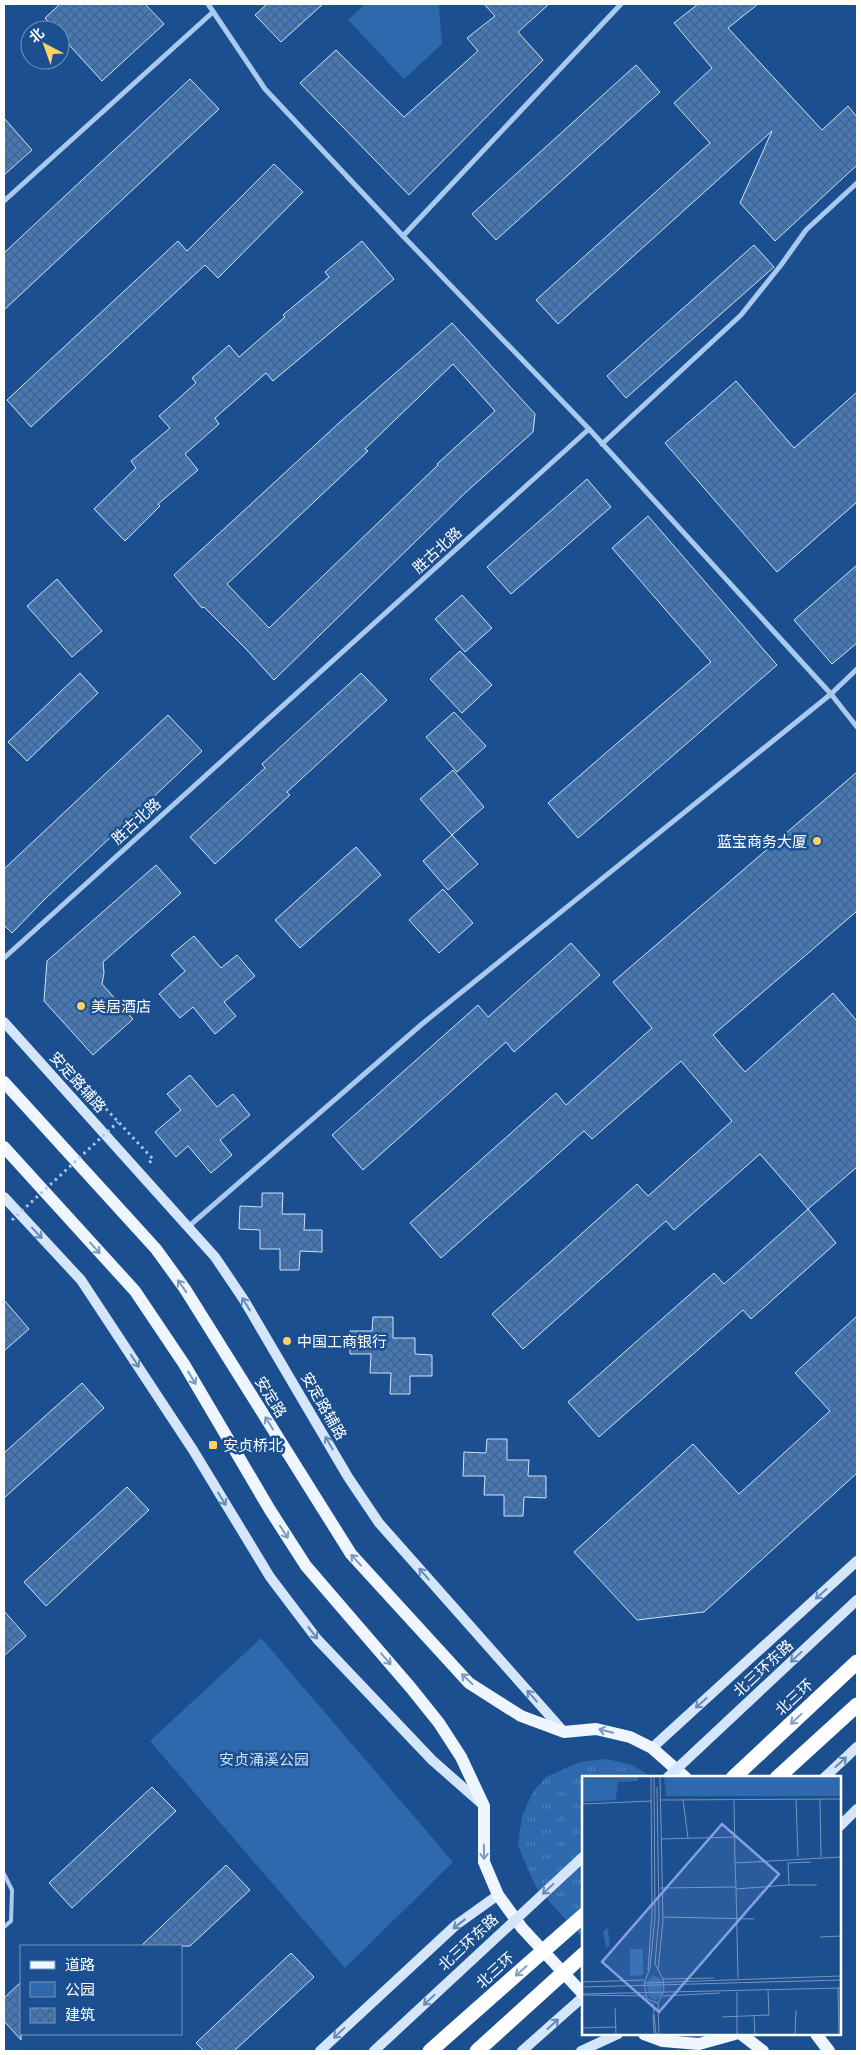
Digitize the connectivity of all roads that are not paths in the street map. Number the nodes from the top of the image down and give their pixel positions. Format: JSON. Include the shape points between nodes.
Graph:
{"nodes":[{"id":1,"x":208,"y":4,"type":"edge"},
{"id":2,"x":621,"y":4,"type":"edge"},
{"id":3,"x":213,"y":12,"type":"junction"},
{"id":4,"x":857,"y":183,"type":"edge"},
{"id":5,"x":4,"y":201,"type":"edge"},
{"id":6,"x":402,"y":236,"type":"junction"},
{"id":7,"x":589,"y":429,"type":"junction"},
{"id":8,"x":602,"y":444,"type":"junction"},
{"id":9,"x":857,"y":669,"type":"edge"},
{"id":10,"x":831,"y":694,"type":"junction"},
{"id":11,"x":857,"y":727,"type":"edge"},
{"id":12,"x":4,"y":958,"type":"edge"},
{"id":13,"x":4,"y":1022,"type":"edge"},
{"id":14,"x":4,"y":1082,"type":"edge"},
{"id":15,"x":4,"y":1147,"type":"edge"},
{"id":16,"x":4,"y":1197,"type":"edge"},
{"id":17,"x":188,"y":1227,"type":"junction"},
{"id":18,"x":857,"y":1561,"type":"edge"},
{"id":19,"x":857,"y":1600,"type":"edge"},
{"id":20,"x":857,"y":1662,"type":"edge"},
{"id":21,"x":857,"y":1705,"type":"edge"},
{"id":22,"x":564,"y":1732,"type":"junction"},
{"id":23,"x":652,"y":1748,"type":"junction"},
{"id":24,"x":857,"y":1748,"type":"edge"},
{"id":25,"x":669,"y":1776,"type":"edge"},
{"id":26,"x":684,"y":1776,"type":"edge"},
{"id":27,"x":735,"y":1776,"type":"edge"},
{"id":28,"x":779,"y":1776,"type":"edge"},
{"id":29,"x":826,"y":1776,"type":"edge"},
{"id":30,"x":484,"y":1806,"type":"junction"},
{"id":31,"x":857,"y":1809,"type":"edge"},
{"id":32,"x":841,"y":1825,"type":"edge"},
{"id":33,"x":582,"y":1858,"type":"edge"},
{"id":34,"x":4,"y":1874,"type":"edge"},
{"id":35,"x":498,"y":1895,"type":"junction"},
{"id":36,"x":582,"y":1917,"type":"edge"},
{"id":37,"x":4,"y":1927,"type":"edge"},
{"id":38,"x":582,"y":1956,"type":"edge"},
{"id":39,"x":582,"y":1993,"type":"edge"},
{"id":40,"x":582,"y":1997,"type":"edge"},
{"id":41,"x":616,"y":2035,"type":"edge"},
{"id":42,"x":647,"y":2035,"type":"edge"},
{"id":43,"x":731,"y":2035,"type":"edge"},
{"id":44,"x":742,"y":2035,"type":"edge"},
{"id":45,"x":817,"y":2035,"type":"edge"},
{"id":46,"x":320,"y":2051,"type":"edge"},
{"id":47,"x":374,"y":2051,"type":"edge"},
{"id":48,"x":430,"y":2051,"type":"edge"},
{"id":49,"x":477,"y":2051,"type":"edge"},
{"id":50,"x":522,"y":2051,"type":"edge"},
{"id":51,"x":581,"y":2051,"type":"edge"},
{"id":52,"x":763,"y":2051,"type":"edge"},
{"id":53,"x":829,"y":2051,"type":"edge"}],
"edges":[{"from":1,"to":3,"type":"street"},
{"from":2,"to":6,"type":"street"},
{"from":3,"to":5,"type":"street"},
{"from":3,"to":6,"type":"street","via":[[265,89]]},
{"from":4,"to":8,"type":"street","via":[[806,230],[741,314]]},
{"from":6,"to":7,"type":"street"},
{"from":7,"to":8,"type":"street"},
{"from":7,"to":12,"type":"street","name":"胜古北路"},
{"from":8,"to":10,"type":"street"},
{"from":9,"to":10,"type":"street"},
{"from":10,"to":11,"type":"street"},
{"from":10,"to":17,"type":"street","via":[[422,1024]]},
{"from":13,"to":17,"type":"street","name":"安定路辅路"},
{"from":22,"to":14,"type":"main road","name":"安定路","one_way":true,"via":[[521,1716],[469,1683],[351,1554],[185,1289],[156,1249]]},
{"from":15,"to":30,"type":"main road","one_way":true,"via":[[135,1291],[184,1364],[306,1566],[439,1723],[466,1767]]},
{"from":16,"to":30,"type":"street","one_way":true,"via":[[81,1280],[193,1450],[270,1577],[317,1639],[432,1760]]},
{"from":22,"to":17,"type":"street","name":"安定路辅路","one_way":true,"via":[[379,1523],[348,1477],[244,1300],[215,1257]]},
{"from":18,"to":23,"type":"street","one_way":true},
{"from":19,"to":25,"type":"street","name":"北三环东路","one_way":true,"bridge":true},
{"from":20,"to":27,"type":"highway","name":"北三环","one_way":true},
{"from":21,"to":28,"type":"highway"},
{"from":23,"to":22,"type":"main road","one_way":true,"via":[[630,1737],[596,1729]]},
{"from":23,"to":26,"type":"main road"},
{"from":29,"to":24,"type":"street","one_way":true},
{"from":30,"to":35,"type":"main road","one_way":true,"via":[[484,1862]]},
{"from":31,"to":32,"type":"street"},
{"from":33,"to":47,"type":"street","name":"北三环东路","one_way":true,"bridge":true},
{"from":34,"to":37,"type":"lane","via":[[12,1890],[11,1921]]},
{"from":35,"to":39,"type":"main road","via":[[522,1928]]},
{"from":35,"to":46,"type":"street","one_way":true,"via":[[456,1925]]},
{"from":36,"to":48,"type":"highway","name":"北三环","one_way":true,"bridge":true},
{"from":38,"to":49,"type":"highway","bridge":true},
{"from":50,"to":40,"type":"street","one_way":true},
{"from":41,"to":51,"type":"street"},
{"from":42,"to":43,"type":"main road","via":[[699,2044]]},
{"from":44,"to":52,"type":"main road"},
{"from":45,"to":53,"type":"main road"}]}
